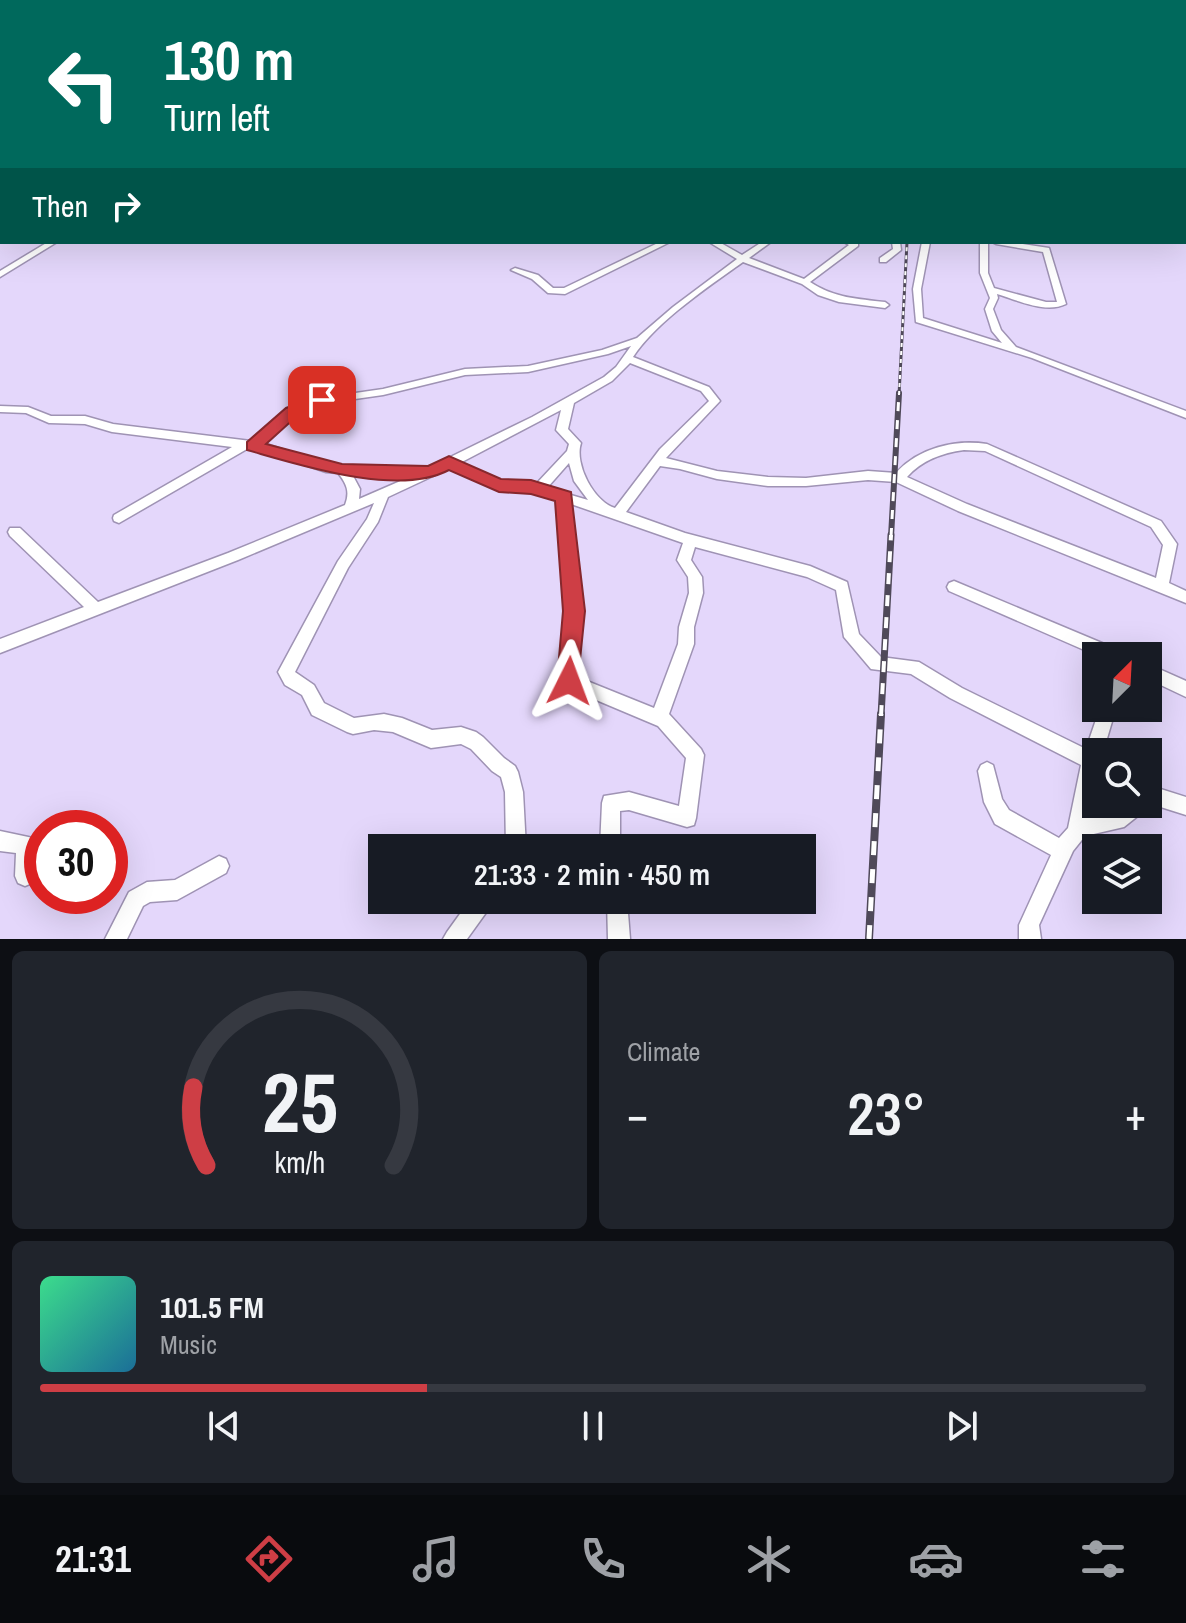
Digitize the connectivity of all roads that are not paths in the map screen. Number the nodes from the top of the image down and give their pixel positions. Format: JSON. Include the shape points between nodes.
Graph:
{"nodes":[{"id":1,"x":50,"y":244,"type":"edge"},
{"id":2,"x":662,"y":244,"type":"edge"},
{"id":3,"x":717,"y":244,"type":"edge"},
{"id":4,"x":764,"y":244,"type":"edge"},
{"id":5,"x":855,"y":244,"type":"edge"},
{"id":6,"x":896,"y":244,"type":"edge"},
{"id":7,"x":926,"y":244,"type":"edge"},
{"id":8,"x":984,"y":244,"type":"edge"},
{"id":9,"x":1008,"y":244,"type":"edge"},
{"id":10,"x":743,"y":259,"type":"junction"},
{"id":11,"x":883,"y":260,"type":"dead end"},
{"id":12,"x":515,"y":270,"type":"dead end"},
{"id":13,"x":0,"y":275,"type":"edge"},
{"id":14,"x":805,"y":282,"type":"junction"},
{"id":15,"x":992,"y":290,"type":"junction"},
{"id":16,"x":885,"y":305,"type":"dead end"},
{"id":17,"x":641,"y":339,"type":"junction"},
{"id":18,"x":1013,"y":349,"type":"junction"},
{"id":19,"x":627,"y":358,"type":"junction"},
{"id":20,"x":569,"y":400,"type":"junction"},
{"id":21,"x":0,"y":409,"type":"edge"},
{"id":22,"x":1186,"y":415,"type":"edge"},
{"id":23,"x":248,"y":445,"type":"junction"},
{"id":24,"x":572,"y":452,"type":"junction"},
{"id":25,"x":656,"y":462,"type":"junction"},
{"id":26,"x":449,"y":463,"type":"junction"},
{"id":27,"x":342,"y":470,"type":"junction"},
{"id":28,"x":431,"y":472,"type":"junction"},
{"id":29,"x":899,"y":478,"type":"junction"},
{"id":30,"x":539,"y":489,"type":"junction"},
{"id":31,"x":382,"y":494,"type":"junction"},
{"id":32,"x":564,"y":497,"type":"junction"},
{"id":33,"x":349,"y":509,"type":"junction"},
{"id":34,"x":602,"y":509,"type":"junction"},
{"id":35,"x":618,"y":514,"type":"junction"},
{"id":36,"x":119,"y":518,"type":"dead end"},
{"id":37,"x":15,"y":532,"type":"dead end"},
{"id":38,"x":691,"y":540,"type":"junction"},
{"id":39,"x":1161,"y":586,"type":"junction"},
{"id":40,"x":954,"y":587,"type":"dead end"},
{"id":41,"x":1186,"y":597,"type":"edge"},
{"id":42,"x":96,"y":609,"type":"junction"},
{"id":43,"x":1082,"y":642,"type":"edge"},
{"id":44,"x":0,"y":646,"type":"edge"},
{"id":45,"x":1162,"y":678,"type":"edge"},
{"id":46,"x":1186,"y":689,"type":"edge"},
{"id":47,"x":659,"y":718,"type":"junction"},
{"id":48,"x":1082,"y":762,"type":"edge"},
{"id":49,"x":987,"y":771,"type":"dead end"},
{"id":50,"x":1162,"y":798,"type":"edge"},
{"id":51,"x":1186,"y":806,"type":"edge"},
{"id":52,"x":1082,"y":811,"type":"edge"},
{"id":53,"x":1120,"y":818,"type":"edge"},
{"id":54,"x":1078,"y":828,"type":"junction"},
{"id":55,"x":516,"y":834,"type":"edge"},
{"id":56,"x":610,"y":834,"type":"edge"},
{"id":57,"x":0,"y":841,"type":"edge"},
{"id":58,"x":24,"y":845,"type":"edge"},
{"id":59,"x":1062,"y":851,"type":"junction"},
{"id":60,"x":219,"y":866,"type":"dead end"},
{"id":61,"x":473,"y":914,"type":"edge"},
{"id":62,"x":618,"y":914,"type":"edge"},
{"id":63,"x":116,"y":939,"type":"edge"},
{"id":64,"x":454,"y":939,"type":"edge"},
{"id":65,"x":619,"y":939,"type":"edge"},
{"id":66,"x":1030,"y":939,"type":"edge"}],
"edges":[{"from":1,"to":13,"type":"street"},
{"from":2,"to":12,"type":"street","via":[[565,291],[551,291]]},
{"from":3,"to":10,"type":"street"},
{"from":4,"to":10,"type":"street"},
{"from":5,"to":14,"type":"street"},
{"from":6,"to":11,"type":"street","via":[[897,250]]},
{"from":7,"to":18,"type":"street","via":[[917,289],[919,320]]},
{"from":8,"to":15,"type":"street","via":[[984,273]]},
{"from":9,"to":15,"type":"street","via":[[1046,250],[1062,304],[1046,305]]},
{"from":10,"to":14,"type":"street"},
{"from":10,"to":17,"type":"street","via":[[701,286]]},
{"from":14,"to":16,"type":"street","via":[[832,297]]},
{"from":15,"to":18,"type":"street","via":[[989,309],[997,331]]},
{"from":17,"to":19,"type":"street"},
{"from":17,"to":23,"type":"street","via":[[528,369],[465,372],[311,402]]},
{"from":18,"to":22,"type":"street"},
{"from":19,"to":20,"type":"street","via":[[611,377]]},
{"from":19,"to":25,"type":"street","via":[[705,389],[715,401]]},
{"from":20,"to":24,"type":"street","via":[[562,430],[575,443]]},
{"from":20,"to":26,"type":"street"},
{"from":21,"to":23,"type":"street"},
{"from":23,"to":27,"type":"street"},
{"from":23,"to":36,"type":"street"},
{"from":24,"to":30,"type":"street"},
{"from":24,"to":34,"type":"street","via":[[580,481]]},
{"from":25,"to":29,"type":"street","via":[[721,476],[785,481]]},
{"from":25,"to":35,"type":"street"},
{"from":26,"to":28,"type":"street"},
{"from":26,"to":30,"type":"street","via":[[499,486]]},
{"from":27,"to":28,"type":"street"},
{"from":27,"to":33,"type":"street","via":[[355,491]]},
{"from":28,"to":31,"type":"street"},
{"from":29,"to":39,"type":"street","via":[[953,505]]},
{"from":29,"to":39,"type":"street","via":[[938,449],[972,444],[987,448],[1156,524],[1170,544]]},
{"from":30,"to":32,"type":"street"},
{"from":31,"to":33,"type":"street"},
{"from":31,"to":55,"type":"street","via":[[381,507],[344,563],[286,672],[308,690],[318,709],[353,726],[374,719],[398,723],[431,739],[453,733],[472,737],[509,772]]},
{"from":32,"to":34,"type":"street"},
{"from":32,"to":47,"type":"street","via":[[574,611],[569,681]]},
{"from":33,"to":42,"type":"street"},
{"from":34,"to":35,"type":"street"},
{"from":35,"to":38,"type":"street"},
{"from":37,"to":42,"type":"street"},
{"from":38,"to":47,"type":"street","via":[[684,560],[695,576],[695,588],[684,631],[686,644]]},
{"from":38,"to":48,"type":"street","via":[[842,586],[852,637],[877,664],[913,667]]},
{"from":39,"to":41,"type":"street"},
{"from":40,"to":43,"type":"street"},
{"from":42,"to":44,"type":"street"},
{"from":45,"to":46,"type":"street"},
{"from":47,"to":56,"type":"street","via":[[695,755],[687,818],[629,801],[611,803]]},
{"from":49,"to":59,"type":"street","via":[[1002,817]]},
{"from":50,"to":51,"type":"street"},
{"from":52,"to":54,"type":"street"},
{"from":53,"to":54,"type":"street"},
{"from":54,"to":59,"type":"street"},
{"from":57,"to":58,"type":"street"},
{"from":59,"to":66,"type":"street","via":[[1029,925]]},
{"from":60,"to":63,"type":"street","via":[[177,890],[147,892],[136,899]]},
{"from":61,"to":64,"type":"street"},
{"from":62,"to":65,"type":"street"}]}
